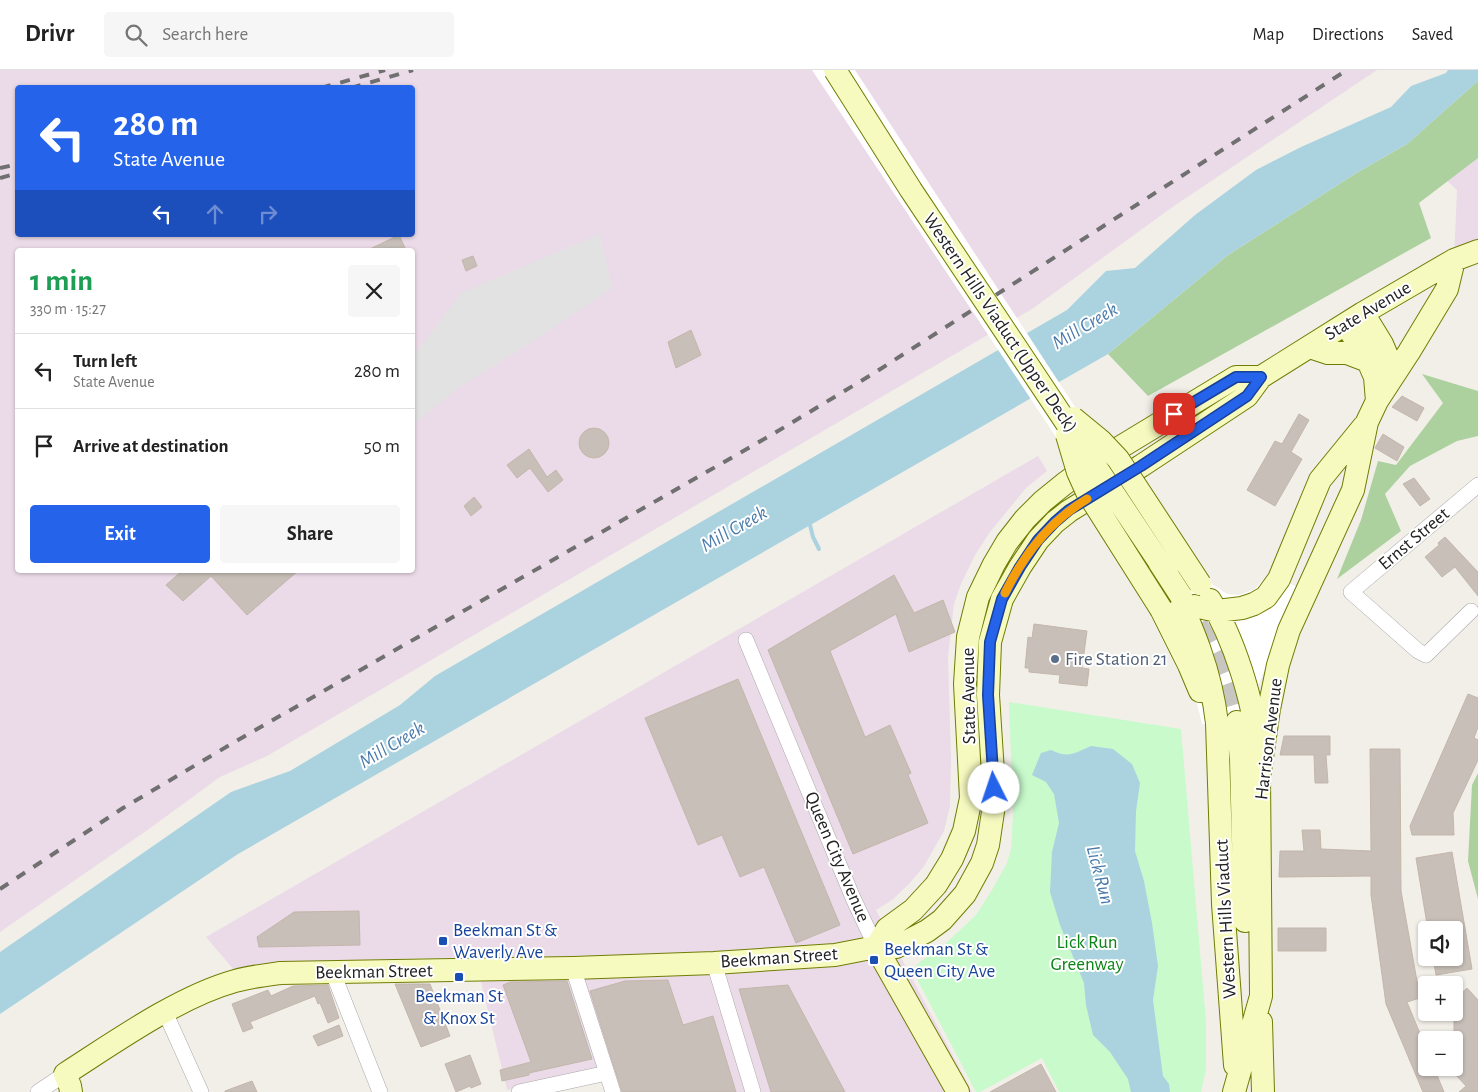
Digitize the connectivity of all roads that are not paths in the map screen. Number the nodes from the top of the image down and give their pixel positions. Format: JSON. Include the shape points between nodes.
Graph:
{"nodes":[{"id":1,"x":836,"y":70,"type":"edge"},
{"id":2,"x":1478,"y":251,"type":"edge"},
{"id":3,"x":1454,"y":260,"type":"junction"},
{"id":4,"x":1355,"y":318,"type":"junction"},
{"id":5,"x":1310,"y":346,"type":"junction"},
{"id":6,"x":1368,"y":361,"type":"junction"},
{"id":7,"x":1389,"y":380,"type":"junction"},
{"id":8,"x":1055,"y":399,"type":"junction"},
{"id":9,"x":1376,"y":401,"type":"junction"},
{"id":10,"x":1367,"y":422,"type":"junction"},
{"id":11,"x":1478,"y":485,"type":"edge"},
{"id":12,"x":1168,"y":575,"type":"junction"},
{"id":13,"x":1187,"y":601,"type":"junction"},
{"id":14,"x":1217,"y":611,"type":"junction"},
{"id":15,"x":1471,"y":612,"type":"dead end"},
{"id":16,"x":746,"y":640,"type":"dead end"},
{"id":17,"x":1247,"y":694,"type":"junction"},
{"id":18,"x":1222,"y":723,"type":"junction"},
{"id":19,"x":1218,"y":757,"type":"joint"},
{"id":20,"x":1259,"y":778,"type":"junction"},
{"id":21,"x":876,"y":947,"type":"junction"},
{"id":22,"x":714,"y":964,"type":"junction"},
{"id":23,"x":573,"y":968,"type":"junction"},
{"id":24,"x":333,"y":973,"type":"junction"},
{"id":25,"x":1261,"y":996,"type":"junction"},
{"id":26,"x":165,"y":1012,"type":"junction"},
{"id":27,"x":1248,"y":1039,"type":"junction"},
{"id":28,"x":607,"y":1074,"type":"junction"},
{"id":29,"x":68,"y":1083,"type":"edge"},
{"id":30,"x":1235,"y":1087,"type":"edge"},
{"id":31,"x":38,"y":1092,"type":"edge"},
{"id":32,"x":201,"y":1092,"type":"edge"},
{"id":33,"x":380,"y":1092,"type":"edge"},
{"id":34,"x":519,"y":1092,"type":"edge"},
{"id":35,"x":613,"y":1092,"type":"edge"},
{"id":36,"x":753,"y":1092,"type":"edge"},
{"id":37,"x":958,"y":1092,"type":"edge"},
{"id":38,"x":1263,"y":1092,"type":"edge"}],
"edges":[{"from":1,"to":8,"type":"main road","bridge":true,"via":[[910,186]]},
{"from":1,"to":12,"type":"main road","name":"Western Hills Viaduct (Upper Deck)","bridge":true,"via":[[910,190]]},
{"from":2,"to":3,"type":"main road","name":"State Avenue"},
{"from":3,"to":4,"type":"main road","name":"State Avenue"},
{"from":3,"to":7,"type":"main road","name":"Harrison Avenue","via":[[1446,289]]},
{"from":4,"to":5,"type":"main road","name":"State Avenue"},
{"from":4,"to":6,"type":"main road","name":"Harrison Avenue"},
{"from":4,"to":7,"type":"main road","via":[[1382,344],[1391,365]]},
{"from":5,"to":6,"type":"main road"},
{"from":5,"to":21,"type":"main road","name":"State Avenue","via":[[1261,377],[1236,377],[1086,468],[1043,500],[1007,542],[978,596],[968,637],[965,684],[971,798],[964,831],[952,860],[936,885],[913,910],[887,929]]},
{"from":6,"to":9,"type":"main road","name":"Harrison Avenue","via":[[1375,377]]},
{"from":7,"to":9,"type":"main road","name":"Harrison Avenue"},
{"from":8,"to":13,"type":"main road","bridge":true},
{"from":8,"to":14,"type":"main road","bridge":true,"via":[[1118,459]]},
{"from":8,"to":18,"type":"main road","bridge":true,"via":[[1087,492],[1161,609]]},
{"from":9,"to":10,"type":"main road","name":"Harrison Avenue"},
{"from":10,"to":14,"type":"main road","via":[[1320,480],[1279,579],[1266,597],[1242,608]]},
{"from":10,"to":20,"type":"main road","name":"Harrison Avenue","via":[[1353,490],[1289,630],[1278,666]]},
{"from":11,"to":15,"type":"street","name":"Ernst Street","via":[[1351,592],[1426,655]]},
{"from":12,"to":13,"type":"main road","name":"Western Hills Viaduct (Upper Deck)","bridge":true},
{"from":12,"to":18,"type":"main road","name":"Western Hills Viaduct (Upper Deck)","bridge":true,"via":[[1192,626]]},
{"from":13,"to":14,"type":"main road"},
{"from":13,"to":17,"type":"main road","name":"Western Hills Viaduct (Upper Deck)","via":[[1211,629]]},
{"from":14,"to":17,"type":"main road"},
{"from":16,"to":21,"type":"street","name":"Queen City Avenue"},
{"from":17,"to":20,"type":"main road","via":[[1256,738]]},
{"from":18,"to":19,"type":"main road","name":"Western Hills Viaduct (Upper Deck)"},
{"from":18,"to":27,"type":"main road","via":[[1241,759]]},
{"from":19,"to":30,"type":"main road","name":"Western Hills Viaduct","via":[[1223,904]]},
{"from":20,"to":25,"type":"main road","name":"Harrison Avenue"},
{"from":21,"to":22,"type":"main road","name":"Beekman Street","via":[[835,955]]},
{"from":21,"to":37,"type":"main road","name":"Queen City Avenue"},
{"from":22,"to":23,"type":"main road","name":"Beekman Street"},
{"from":22,"to":36,"type":"street"},
{"from":23,"to":24,"type":"main road","name":"Beekman Street"},
{"from":23,"to":28,"type":"street"},
{"from":24,"to":26,"type":"main road","name":"Beekman Street","via":[[280,973],[235,981]]},
{"from":24,"to":33,"type":"street"},
{"from":25,"to":27,"type":"main road","name":"Harrison Avenue"},
{"from":25,"to":38,"type":"main road"},
{"from":26,"to":29,"type":"main road","name":"Beekman Street"},
{"from":26,"to":32,"type":"street"},
{"from":27,"to":30,"type":"main road","name":"Harrison Avenue"},
{"from":28,"to":34,"type":"street"},
{"from":28,"to":35,"type":"street"},
{"from":29,"to":31,"type":"street"}]}
